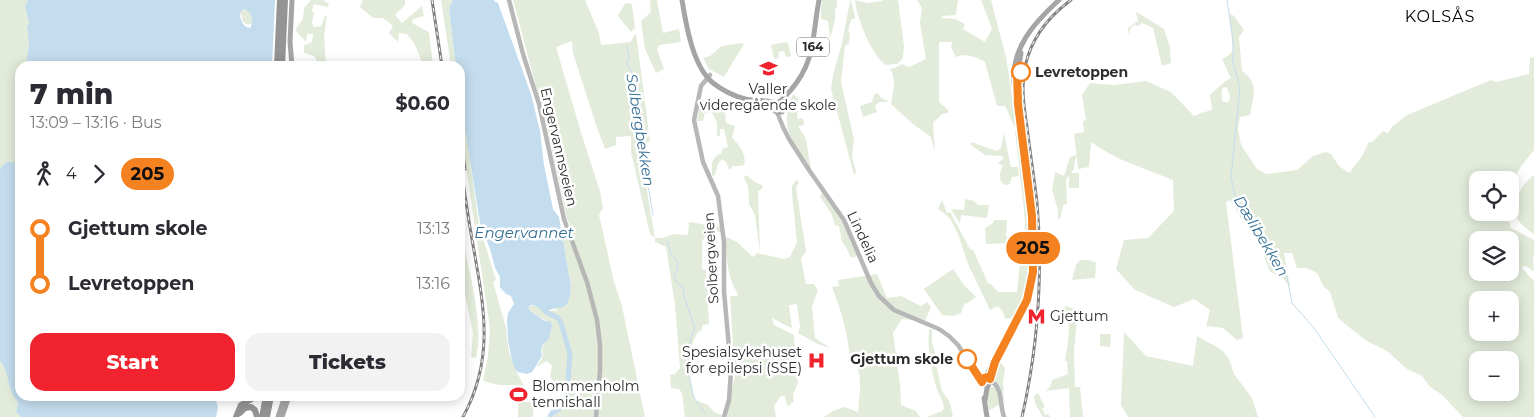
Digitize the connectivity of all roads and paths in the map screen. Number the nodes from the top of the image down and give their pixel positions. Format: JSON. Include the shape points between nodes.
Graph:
{"nodes":[{"id":1,"x":280,"y":0,"type":"edge"},
{"id":2,"x":285,"y":0,"type":"edge"},
{"id":3,"x":292,"y":0,"type":"edge"},
{"id":4,"x":509,"y":0,"type":"edge"},
{"id":5,"x":682,"y":0,"type":"edge"},
{"id":6,"x":819,"y":0,"type":"edge"},
{"id":7,"x":1059,"y":0,"type":"edge"},
{"id":8,"x":277,"y":61,"type":"edge"},
{"id":9,"x":282,"y":61,"type":"edge"},
{"id":10,"x":292,"y":61,"type":"edge"},
{"id":11,"x":709,"y":76,"type":"junction"},
{"id":12,"x":779,"y":107,"type":"junction"},
{"id":13,"x":987,"y":381,"type":"junction"},
{"id":14,"x":248,"y":401,"type":"edge"},
{"id":15,"x":265,"y":401,"type":"edge"},
{"id":16,"x":270,"y":401,"type":"edge"},
{"id":17,"x":274,"y":401,"type":"edge"},
{"id":18,"x":285,"y":401,"type":"edge"},
{"id":19,"x":286,"y":401,"type":"edge"},
{"id":20,"x":268,"y":414,"type":"edge"},
{"id":21,"x":237,"y":417,"type":"edge"},
{"id":22,"x":257,"y":417,"type":"edge"},
{"id":23,"x":262,"y":417,"type":"edge"},
{"id":24,"x":278,"y":417,"type":"edge"},
{"id":25,"x":282,"y":417,"type":"edge"},
{"id":26,"x":596,"y":417,"type":"edge"},
{"id":27,"x":724,"y":417,"type":"edge"},
{"id":28,"x":987,"y":417,"type":"edge"},
{"id":29,"x":1004,"y":417,"type":"edge"}],
"edges":[{"from":1,"to":8,"type":"highway"},
{"from":2,"to":9,"type":"highway"},
{"from":3,"to":10,"type":"main road"},
{"from":4,"to":26,"type":"main road","name":"Engervannsveien","via":[[539,104],[564,219],[597,320],[600,371]]},
{"from":5,"to":11,"type":"main road","via":[[691,40]]},
{"from":6,"to":12,"type":"main road","number":"164","via":[[811,57]]},
{"from":7,"to":13,"type":"main road","via":[[1033,28],[1019,63],[1018,104],[1031,207],[1033,272],[1027,300]]},
{"from":11,"to":12,"type":"main road","via":[[731,93]]},
{"from":11,"to":27,"type":"main road","name":"Solbergveien","via":[[701,86],[694,120],[703,162],[718,196],[724,242],[724,291],[731,371]]},
{"from":12,"to":13,"type":"main road","name":"Lindelia","via":[[785,131],[844,220],[878,296],[900,313],[939,329],[956,342],[975,372]]},
{"from":13,"to":28,"type":"main road"},
{"from":13,"to":29,"type":"main road","via":[[999,389]]},
{"from":14,"to":21,"type":"highway","via":[[241,405]]},
{"from":15,"to":23,"type":"highway"},
{"from":16,"to":20,"type":"highway"},
{"from":17,"to":20,"type":"highway"},
{"from":18,"to":24,"type":"main road"},
{"from":19,"to":25,"type":"main road"},
{"from":21,"to":22,"type":"highway","via":[[248,407],[254,409]]}]}
